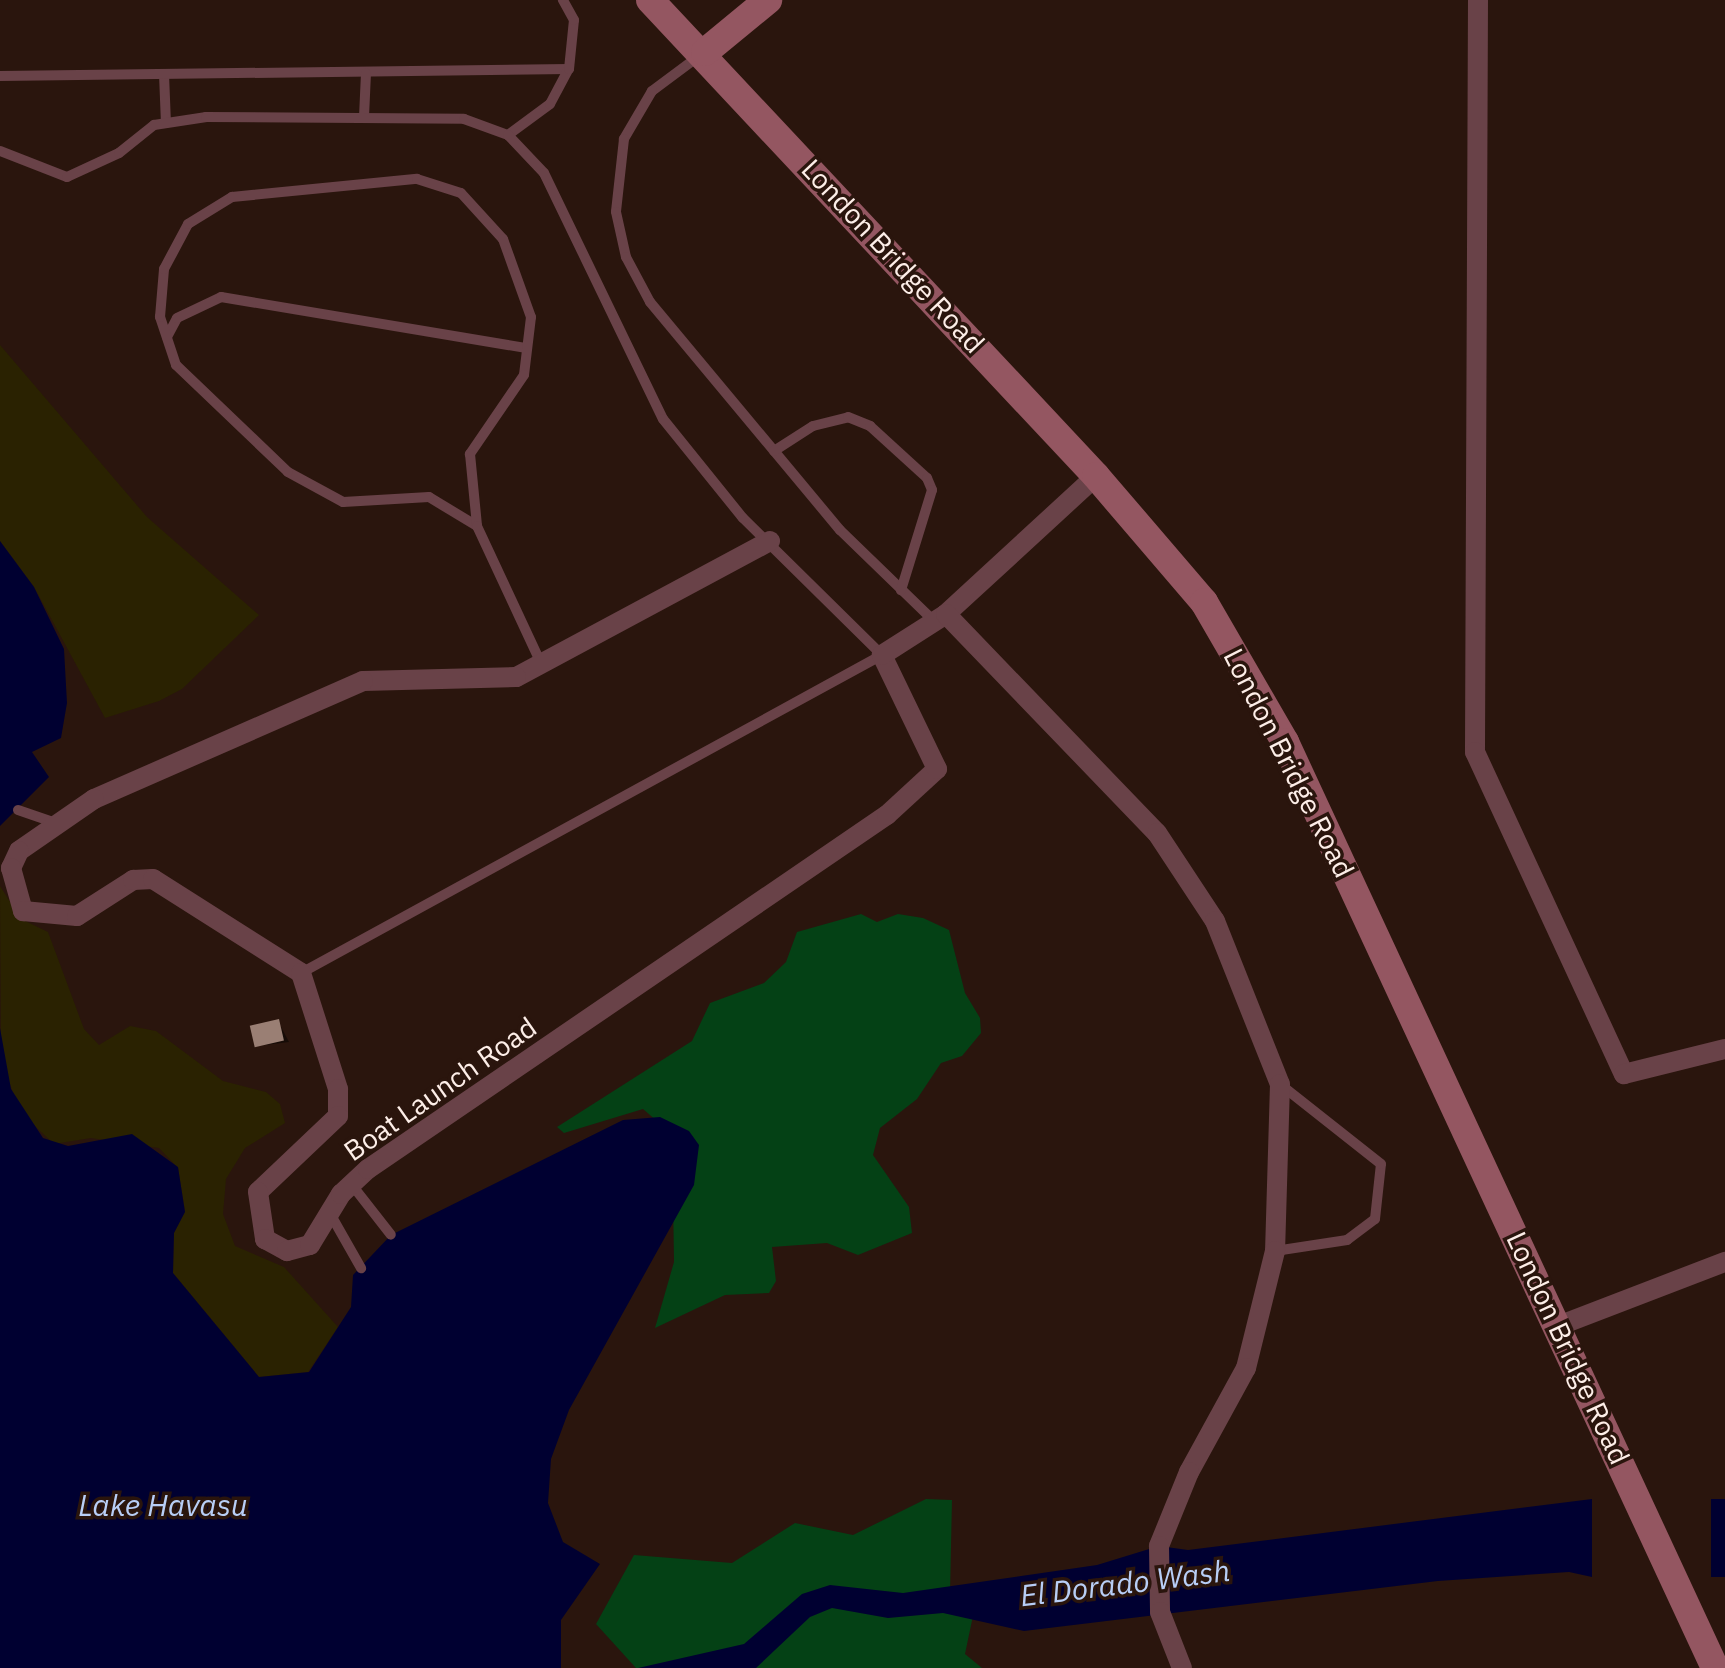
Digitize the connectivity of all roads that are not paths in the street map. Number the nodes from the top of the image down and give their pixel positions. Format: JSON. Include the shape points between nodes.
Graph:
{"nodes":[{"id":1,"x":563,"y":0,"type":"edge"},
{"id":2,"x":650,"y":0,"type":"edge"},
{"id":3,"x":768,"y":0,"type":"edge"},
{"id":4,"x":1478,"y":0,"type":"edge"},
{"id":5,"x":705,"y":52,"type":"junction"},
{"id":6,"x":569,"y":69,"type":"junction"},
{"id":7,"x":366,"y":73,"type":"junction"},
{"id":8,"x":164,"y":74,"type":"junction"},
{"id":9,"x":0,"y":76,"type":"edge"},
{"id":10,"x":364,"y":117,"type":"junction"},
{"id":11,"x":166,"y":123,"type":"junction"},
{"id":12,"x":508,"y":135,"type":"junction"},
{"id":13,"x":0,"y":151,"type":"edge"},
{"id":14,"x":167,"y":337,"type":"junction"},
{"id":15,"x":527,"y":348,"type":"junction"},
{"id":16,"x":774,"y":451,"type":"junction"},
{"id":17,"x":1096,"y":476,"type":"junction"},
{"id":18,"x":477,"y":526,"type":"junction"},
{"id":19,"x":770,"y":541,"type":"junction"},
{"id":20,"x":901,"y":590,"type":"junction"},
{"id":21,"x":940,"y":617,"type":"junction"},
{"id":22,"x":882,"y":655,"type":"junction"},
{"id":23,"x":541,"y":663,"type":"junction"},
{"id":24,"x":18,"y":810,"type":"dead end"},
{"id":25,"x":55,"y":822,"type":"junction"},
{"id":26,"x":301,"y":973,"type":"junction"},
{"id":27,"x":1725,"y":1049,"type":"edge"},
{"id":28,"x":1280,"y":1084,"type":"junction"},
{"id":29,"x":352,"y":1185,"type":"junction"},
{"id":30,"x":332,"y":1217,"type":"junction"},
{"id":31,"x":391,"y":1235,"type":"dead end"},
{"id":32,"x":1275,"y":1251,"type":"junction"},
{"id":33,"x":1725,"y":1262,"type":"edge"},
{"id":34,"x":361,"y":1268,"type":"dead end"},
{"id":35,"x":1558,"y":1326,"type":"junction"},
{"id":36,"x":1182,"y":1668,"type":"edge"},
{"id":37,"x":1715,"y":1668,"type":"edge"}],
"edges":[{"from":1,"to":6,"type":"lane","via":[[574,20]]},
{"from":2,"to":5,"type":"street","name":"London Bridge Road"},
{"from":3,"to":5,"type":"street"},
{"from":4,"to":27,"type":"street","via":[[1475,752],[1624,1074]]},
{"from":5,"to":16,"type":"lane","via":[[652,91],[624,139],[618,232],[650,302]]},
{"from":5,"to":17,"type":"street","name":"London Bridge Road"},
{"from":6,"to":7,"type":"lane"},
{"from":6,"to":12,"type":"lane","via":[[550,104]]},
{"from":7,"to":8,"type":"lane"},
{"from":7,"to":10,"type":"lane"},
{"from":8,"to":9,"type":"lane"},
{"from":8,"to":11,"type":"lane"},
{"from":10,"to":11,"type":"lane"},
{"from":10,"to":12,"type":"lane","via":[[464,119]]},
{"from":11,"to":13,"type":"lane","via":[[67,177]]},
{"from":12,"to":19,"type":"lane","via":[[544,173],[663,419]]},
{"from":14,"to":15,"type":"lane","via":[[177,318],[221,297]]},
{"from":14,"to":15,"type":"lane","via":[[160,317],[164,269],[188,224],[221,203],[417,179],[461,193],[503,239],[531,317]]},
{"from":14,"to":18,"type":"lane","via":[[176,365],[288,472],[343,502],[429,497]]},
{"from":15,"to":18,"type":"lane","via":[[524,375],[470,454]]},
{"from":16,"to":20,"type":"lane"},
{"from":16,"to":20,"type":"lane","via":[[813,426],[848,417],[870,426],[927,478],[932,490]]},
{"from":17,"to":21,"type":"street"},
{"from":17,"to":35,"type":"street","name":"London Bridge Road","via":[[1204,602],[1285,742]]},
{"from":18,"to":23,"type":"lane"},
{"from":19,"to":22,"type":"lane"},
{"from":19,"to":23,"type":"street"},
{"from":20,"to":21,"type":"lane"},
{"from":21,"to":22,"type":"street"},
{"from":21,"to":28,"type":"street","via":[[1157,833],[1215,921]]},
{"from":22,"to":26,"type":"lane"},
{"from":22,"to":29,"type":"street","name":"Boat Launch Road","via":[[937,769],[887,815]]},
{"from":23,"to":25,"type":"street","via":[[516,677],[363,681]]},
{"from":24,"to":25,"type":"lane"},
{"from":25,"to":26,"type":"street","via":[[19,851],[11,868],[23,911],[77,916],[133,880],[153,879]]},
{"from":26,"to":30,"type":"street","name":"Boat Launch Road","via":[[338,1089],[338,1116],[272,1172],[258,1192],[256,1216],[265,1239],[287,1251],[310,1245]]},
{"from":28,"to":32,"type":"street"},
{"from":28,"to":32,"type":"lane","via":[[1381,1164],[1375,1219],[1347,1240]]},
{"from":29,"to":30,"type":"street","name":"Boat Launch Road"},
{"from":29,"to":31,"type":"lane"},
{"from":30,"to":34,"type":"lane"},
{"from":32,"to":36,"type":"street","via":[[1246,1368],[1189,1472],[1159,1546],[1160,1612]]},
{"from":33,"to":35,"type":"street"},
{"from":35,"to":37,"type":"street","name":"London Bridge Road"}]}
